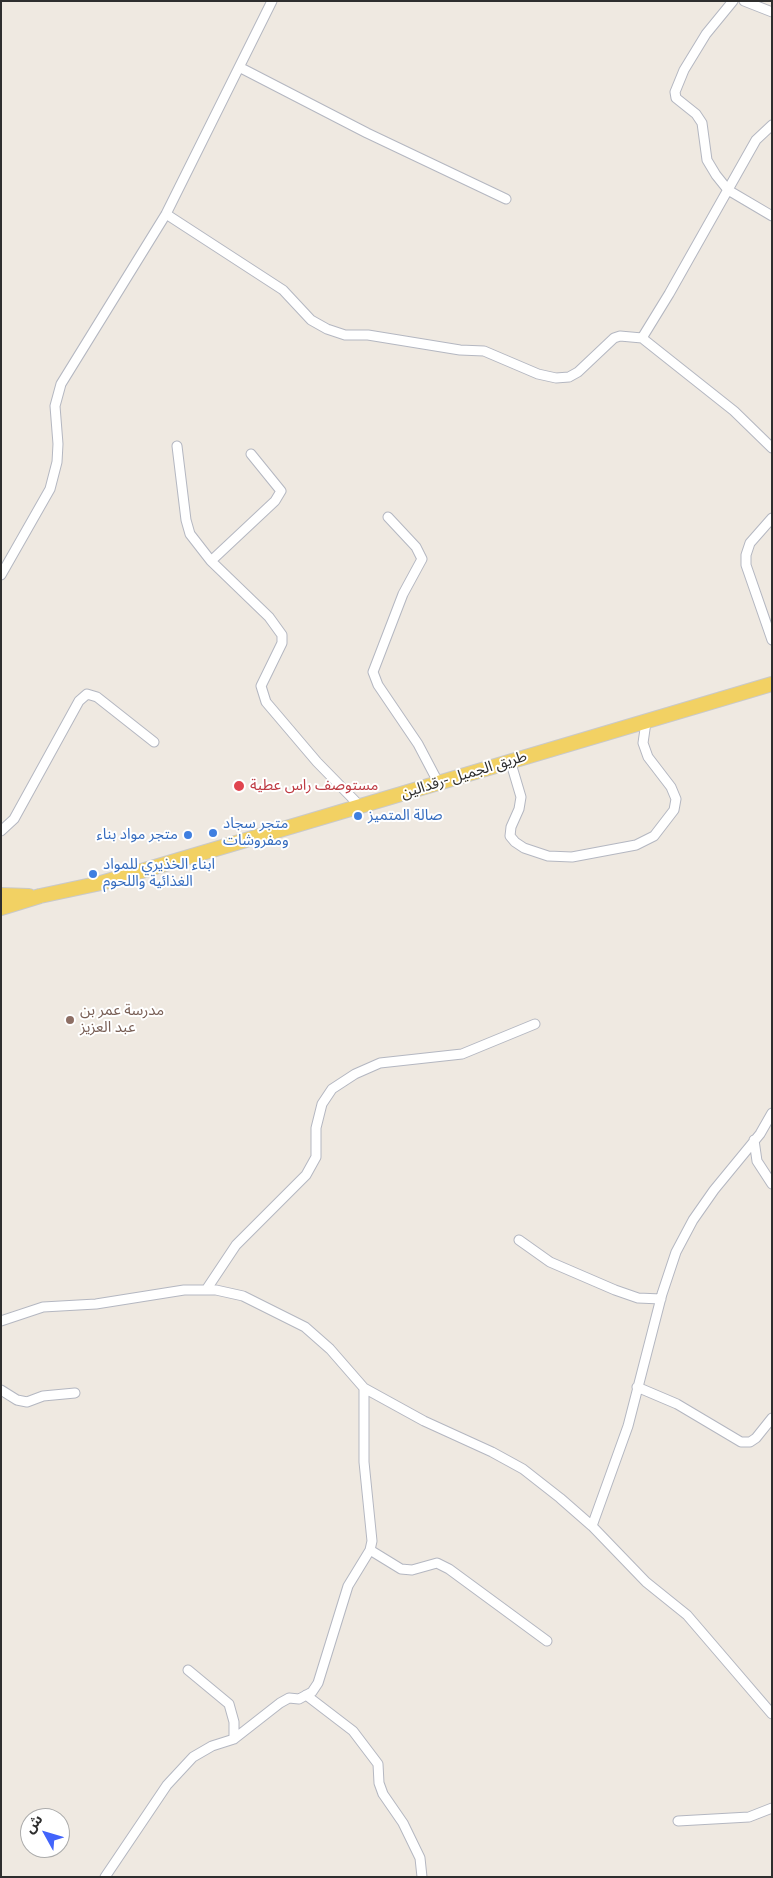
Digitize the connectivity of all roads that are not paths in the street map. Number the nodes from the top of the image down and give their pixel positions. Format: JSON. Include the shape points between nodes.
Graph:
{"nodes":[{"id":1,"x":272,"y":1,"type":"edge"},
{"id":2,"x":733,"y":1,"type":"edge"},
{"id":3,"x":744,"y":1,"type":"edge"},
{"id":4,"x":772,"y":12,"type":"edge"},
{"id":5,"x":241,"y":68,"type":"junction"},
{"id":6,"x":772,"y":125,"type":"edge"},
{"id":7,"x":728,"y":190,"type":"junction"},
{"id":8,"x":506,"y":199,"type":"dead end"},
{"id":9,"x":166,"y":214,"type":"junction"},
{"id":10,"x":772,"y":216,"type":"edge"},
{"id":11,"x":642,"y":338,"type":"junction"},
{"id":12,"x":177,"y":446,"type":"dead end"},
{"id":13,"x":772,"y":448,"type":"edge"},
{"id":14,"x":252,"y":454,"type":"dead end"},
{"id":15,"x":388,"y":517,"type":"dead end"},
{"id":16,"x":772,"y":518,"type":"edge"},
{"id":17,"x":211,"y":562,"type":"junction"},
{"id":18,"x":1,"y":575,"type":"edge"},
{"id":19,"x":772,"y":640,"type":"edge"},
{"id":20,"x":772,"y":684,"type":"edge"},
{"id":21,"x":646,"y":722,"type":"junction"},
{"id":22,"x":154,"y":742,"type":"dead end"},
{"id":23,"x":510,"y":760,"type":"junction"},
{"id":24,"x":438,"y":782,"type":"junction"},
{"id":25,"x":360,"y":806,"type":"junction"},
{"id":26,"x":1,"y":831,"type":"edge"},
{"id":27,"x":1,"y":895,"type":"edge"},
{"id":28,"x":40,"y":896,"type":"junction"},
{"id":29,"x":1,"y":908,"type":"edge"},
{"id":30,"x":535,"y":1024,"type":"dead end"},
{"id":31,"x":772,"y":1113,"type":"edge"},
{"id":32,"x":754,"y":1140,"type":"junction"},
{"id":33,"x":772,"y":1184,"type":"edge"},
{"id":34,"x":519,"y":1240,"type":"dead end"},
{"id":35,"x":206,"y":1290,"type":"junction"},
{"id":36,"x":661,"y":1298,"type":"junction"},
{"id":37,"x":1,"y":1321,"type":"edge"},
{"id":38,"x":637,"y":1387,"type":"junction"},
{"id":39,"x":364,"y":1388,"type":"junction"},
{"id":40,"x":1,"y":1390,"type":"edge"},
{"id":41,"x":75,"y":1393,"type":"dead end"},
{"id":42,"x":772,"y":1418,"type":"edge"},
{"id":43,"x":592,"y":1526,"type":"junction"},
{"id":44,"x":370,"y":1550,"type":"junction"},
{"id":45,"x":547,"y":1641,"type":"dead end"},
{"id":46,"x":188,"y":1670,"type":"dead end"},
{"id":47,"x":306,"y":1695,"type":"junction"},
{"id":48,"x":772,"y":1714,"type":"edge"},
{"id":49,"x":234,"y":1739,"type":"junction"},
{"id":50,"x":772,"y":1808,"type":"edge"},
{"id":51,"x":678,"y":1822,"type":"dead end"},
{"id":52,"x":104,"y":1877,"type":"edge"},
{"id":53,"x":422,"y":1877,"type":"edge"}],
"edges":[{"from":1,"to":5,"type":"street"},
{"from":2,"to":7,"type":"street","via":[[706,34],[675,92],[676,98],[702,123],[707,160]]},
{"from":3,"to":4,"type":"street"},
{"from":5,"to":8,"type":"street"},
{"from":5,"to":9,"type":"street"},
{"from":6,"to":7,"type":"street","via":[[756,140]]},
{"from":7,"to":10,"type":"street"},
{"from":7,"to":11,"type":"street"},
{"from":9,"to":11,"type":"street","via":[[283,290],[311,320],[345,335],[368,335],[484,351],[538,374],[556,378],[570,377],[578,372],[614,338]]},
{"from":9,"to":18,"type":"street","via":[[60,384],[55,406],[58,444],[50,490]]},
{"from":11,"to":13,"type":"street","via":[[734,411]]},
{"from":12,"to":17,"type":"street","via":[[190,534]]},
{"from":14,"to":17,"type":"street","via":[[282,491]]},
{"from":15,"to":24,"type":"street","via":[[416,547],[422,559],[403,594],[373,672]]},
{"from":16,"to":19,"type":"street","via":[[750,543],[746,565]]},
{"from":17,"to":25,"type":"street","via":[[269,617],[282,635],[282,643],[261,686],[266,702]]},
{"from":20,"to":21,"type":"main road","name":"طريق الجميل -رقدالين"},
{"from":21,"to":23,"type":"main road","name":"طريق الجميل -رقدالين"},
{"from":21,"to":23,"type":"street","via":[[643,743],[648,757],[671,786],[676,799],[674,810],[654,836],[636,845],[572,857],[548,856],[514,842],[510,836],[511,827],[521,797]]},
{"from":22,"to":26,"type":"street","via":[[101,699],[87,694],[79,701],[14,818]]},
{"from":23,"to":24,"type":"main road","name":"طريق الجميل -رقدالين"},
{"from":24,"to":25,"type":"main road","name":"طريق الجميل -رقدالين"},
{"from":25,"to":28,"type":"main road","name":"طريق الجميل -رقدالين","via":[[101,883]]},
{"from":27,"to":28,"type":"main road"},
{"from":28,"to":29,"type":"main road"},
{"from":30,"to":35,"type":"street","via":[[462,1054],[380,1063],[332,1088],[322,1104],[316,1128],[316,1157],[306,1175],[236,1245]]},
{"from":31,"to":32,"type":"street"},
{"from":32,"to":33,"type":"street","via":[[757,1161]]},
{"from":32,"to":36,"type":"street","via":[[693,1220],[676,1252]]},
{"from":34,"to":36,"type":"street","via":[[550,1262],[614,1290],[638,1298]]},
{"from":35,"to":37,"type":"street","via":[[43,1308]]},
{"from":35,"to":39,"type":"street","via":[[243,1296],[305,1327],[330,1349]]},
{"from":36,"to":38,"type":"street"},
{"from":38,"to":42,"type":"street","via":[[677,1404],[741,1442],[756,1438]]},
{"from":38,"to":43,"type":"street","via":[[628,1426]]},
{"from":39,"to":43,"type":"street","via":[[523,1469]]},
{"from":39,"to":44,"type":"street","via":[[364,1462],[372,1541]]},
{"from":40,"to":41,"type":"street","via":[[27,1402],[43,1396]]},
{"from":43,"to":48,"type":"street","via":[[646,1582],[705,1633]]},
{"from":44,"to":45,"type":"street","via":[[401,1569],[412,1570],[437,1564],[449,1569]]},
{"from":44,"to":47,"type":"street","via":[[348,1586],[318,1683]]},
{"from":46,"to":49,"type":"street","via":[[229,1704]]},
{"from":47,"to":49,"type":"street","via":[[280,1703]]},
{"from":47,"to":53,"type":"street","via":[[353,1732],[378,1764],[383,1794],[403,1823],[420,1858]]},
{"from":49,"to":52,"type":"street","via":[[194,1756],[167,1785]]},
{"from":50,"to":51,"type":"street","via":[[750,1817]]}]}
